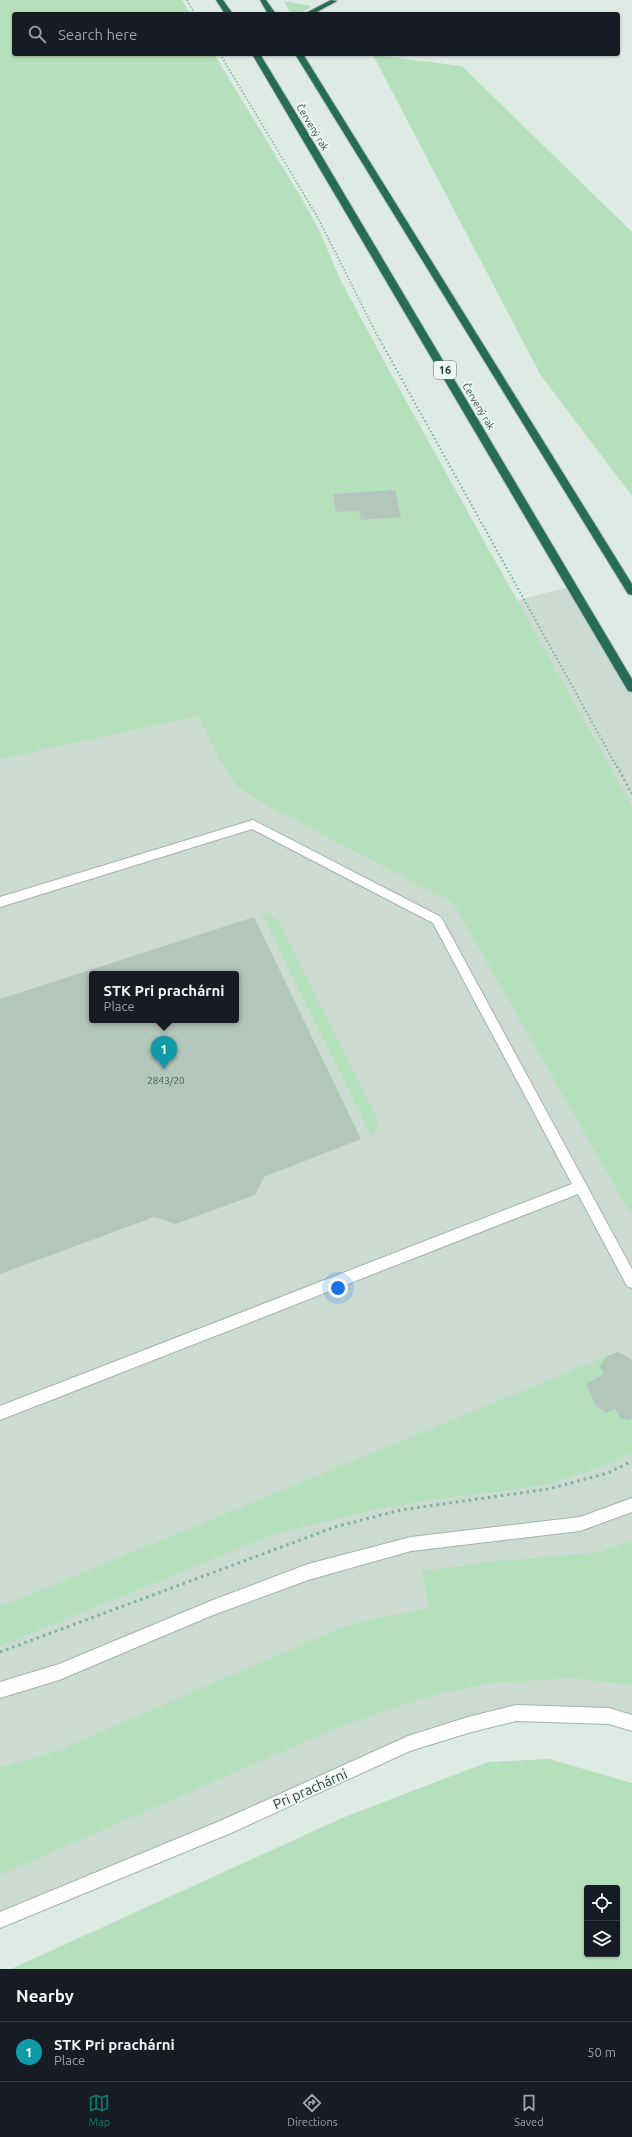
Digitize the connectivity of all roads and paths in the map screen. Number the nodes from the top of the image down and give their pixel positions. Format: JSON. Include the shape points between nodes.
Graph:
{"nodes":[{"id":1,"x":186,"y":0,"type":"edge"},
{"id":2,"x":219,"y":0,"type":"edge"},
{"id":3,"x":263,"y":0,"type":"edge"},
{"id":4,"x":322,"y":0,"type":"edge"},
{"id":5,"x":336,"y":0,"type":"edge"},
{"id":6,"x":194,"y":12,"type":"edge"},
{"id":7,"x":228,"y":12,"type":"edge"},
{"id":8,"x":271,"y":12,"type":"edge"},
{"id":9,"x":312,"y":12,"type":"edge"},
{"id":10,"x":221,"y":56,"type":"edge"},
{"id":11,"x":257,"y":56,"type":"edge"},
{"id":12,"x":300,"y":56,"type":"edge"},
{"id":13,"x":632,"y":592,"type":"edge"},
{"id":14,"x":632,"y":688,"type":"edge"},
{"id":15,"x":632,"y":794,"type":"edge"},
{"id":16,"x":0,"y":902,"type":"edge"},
{"id":17,"x":580,"y":1187,"type":"junction"},
{"id":18,"x":632,"y":1282,"type":"edge"},
{"id":19,"x":0,"y":1413,"type":"edge"},
{"id":20,"x":632,"y":1505,"type":"edge"},
{"id":21,"x":0,"y":1690,"type":"edge"},
{"id":22,"x":632,"y":1723,"type":"edge"},
{"id":23,"x":0,"y":1920,"type":"edge"}],
"edges":[{"from":1,"to":6,"type":"path"},
{"from":2,"to":7,"type":"highway"},
{"from":3,"to":8,"type":"highway"},
{"from":4,"to":5,"type":"highway"},
{"from":5,"to":9,"type":"highway"},
{"from":10,"to":15,"type":"path","via":[[318,218],[391,362]]},
{"from":11,"to":14,"type":"highway","name":"Červený rak","number":"16"},
{"from":12,"to":13,"type":"highway"},
{"from":16,"to":17,"type":"street","via":[[253,824],[437,920]]},
{"from":17,"to":18,"type":"street"},
{"from":17,"to":19,"type":"street"},
{"from":20,"to":21,"type":"street","via":[[580,1524],[411,1544],[308,1572],[58,1672]]},
{"from":22,"to":23,"type":"street","name":"Pri prachárni","via":[[609,1716],[516,1713],[468,1725],[408,1744],[226,1827]]}]}
